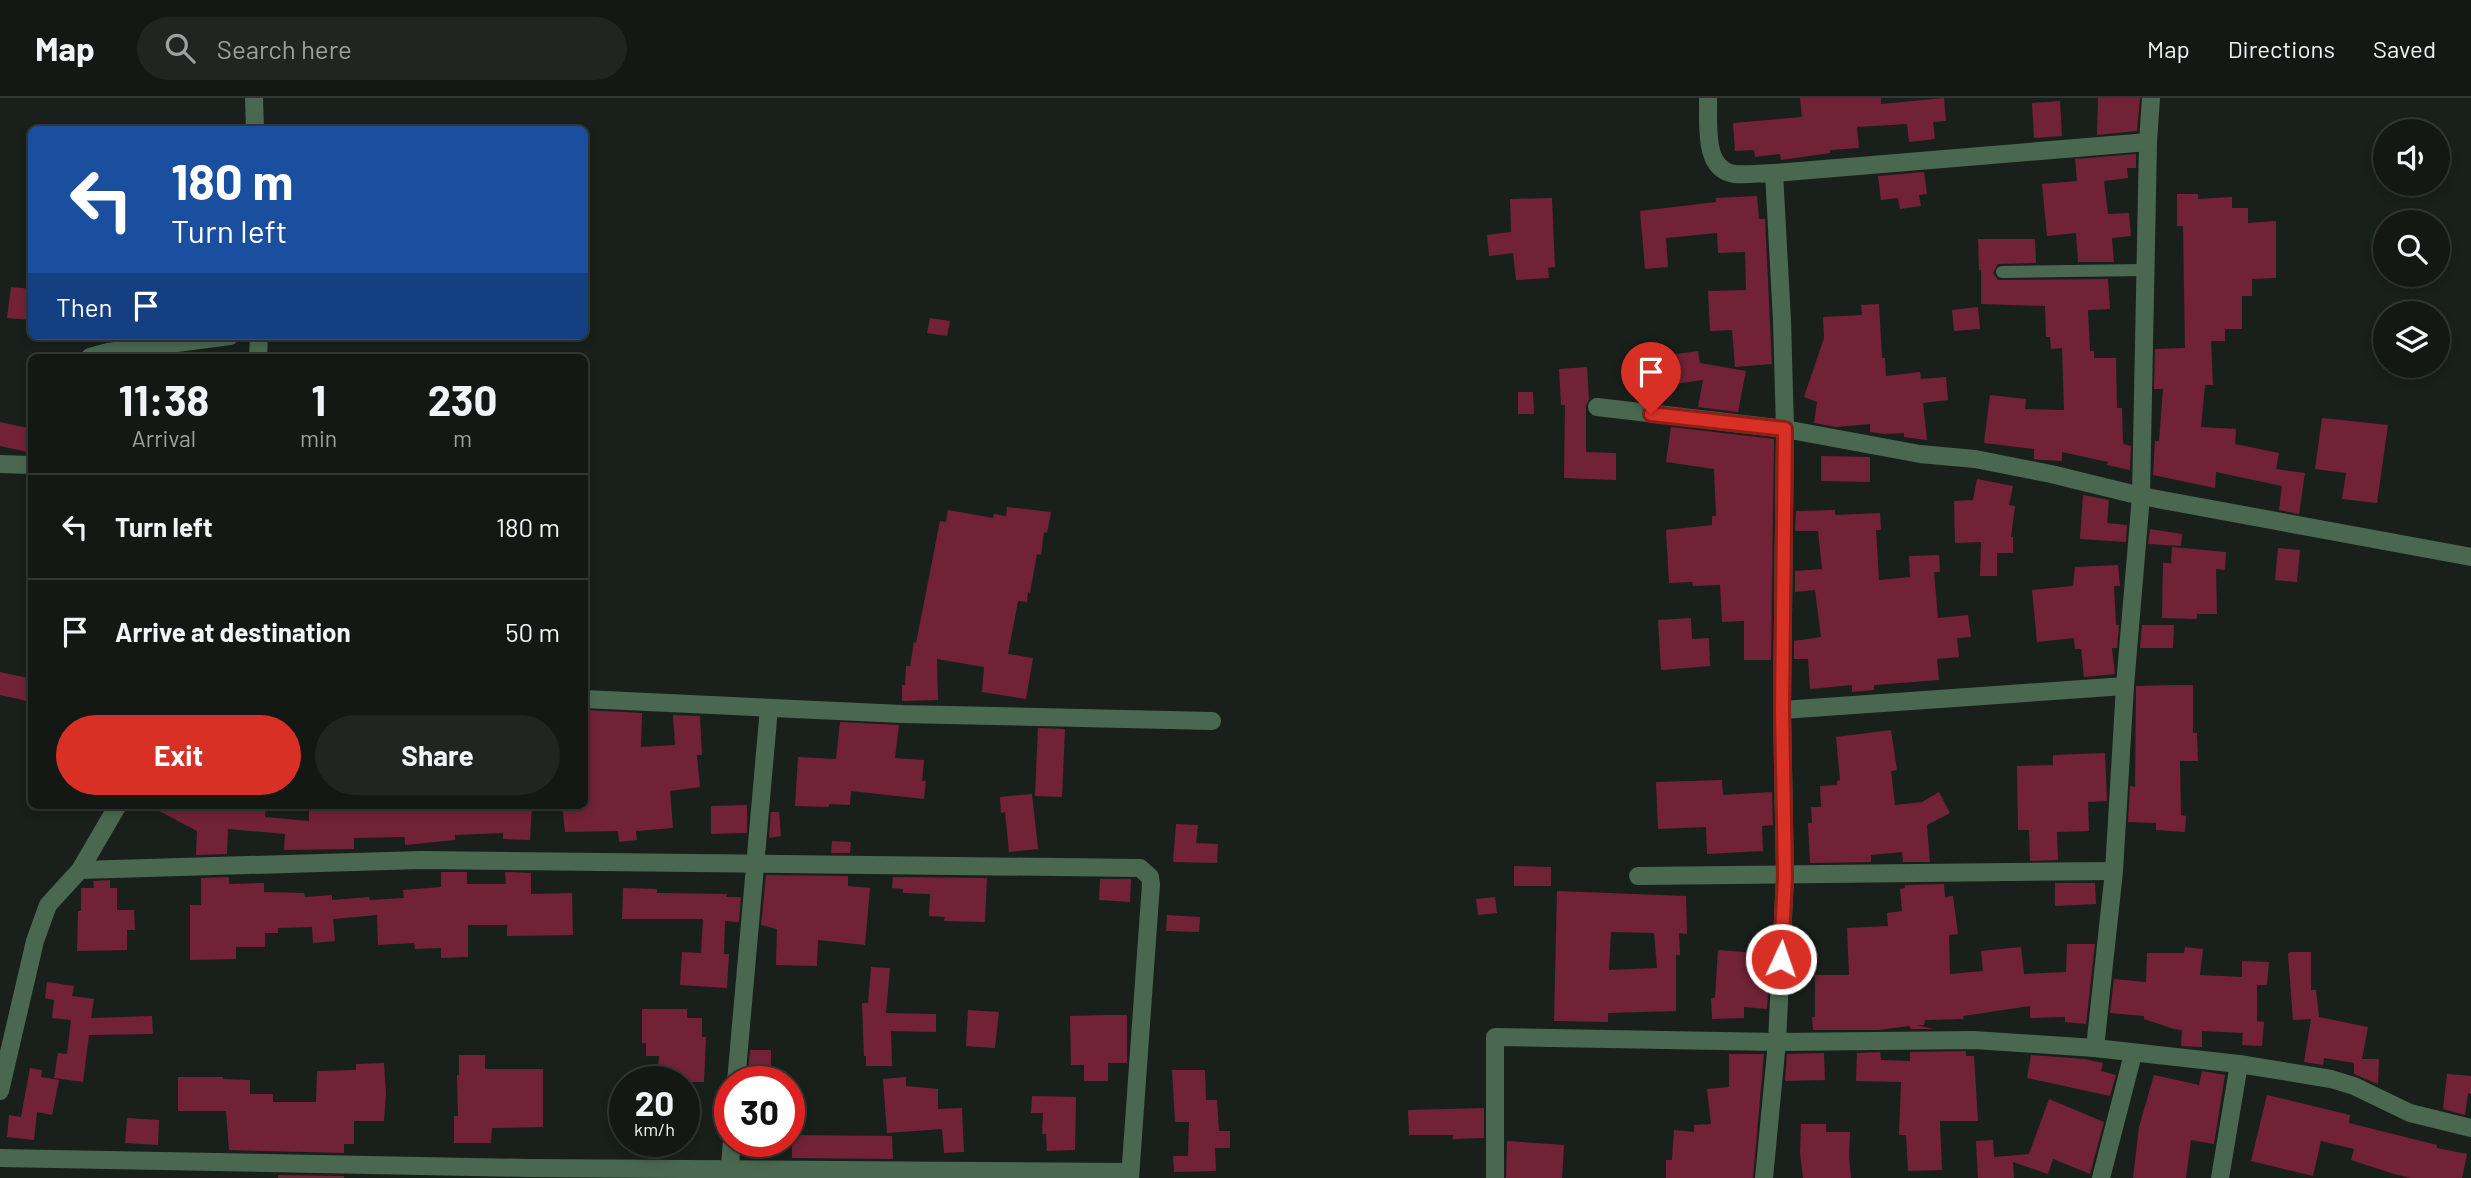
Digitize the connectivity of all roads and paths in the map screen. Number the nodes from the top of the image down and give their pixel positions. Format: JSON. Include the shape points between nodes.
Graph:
{"nodes":[{"id":1,"x":254,"y":98,"type":"edge"},
{"id":2,"x":1708,"y":98,"type":"edge"},
{"id":3,"x":2151,"y":98,"type":"edge"},
{"id":4,"x":255,"y":126,"type":"edge"},
{"id":5,"x":2148,"y":142,"type":"junction"},
{"id":6,"x":1774,"y":173,"type":"junction"},
{"id":7,"x":2145,"y":270,"type":"junction"},
{"id":8,"x":2002,"y":272,"type":"dead end"},
{"id":9,"x":200,"y":340,"type":"edge"},
{"id":10,"x":101,"y":354,"type":"edge"},
{"id":11,"x":1597,"y":407,"type":"dead end"},
{"id":12,"x":1785,"y":429,"type":"junction"},
{"id":13,"x":0,"y":464,"type":"edge"},
{"id":14,"x":28,"y":465,"type":"edge"},
{"id":15,"x":2141,"y":496,"type":"junction"},
{"id":16,"x":2471,"y":556,"type":"edge"},
{"id":17,"x":2125,"y":686,"type":"junction"},
{"id":18,"x":588,"y":699,"type":"edge"},
{"id":19,"x":769,"y":708,"type":"junction"},
{"id":20,"x":1782,"y":710,"type":"junction"},
{"id":21,"x":1212,"y":721,"type":"dead end"},
{"id":22,"x":116,"y":809,"type":"edge"},
{"id":23,"x":757,"y":863,"type":"junction"},
{"id":24,"x":80,"y":870,"type":"junction"},
{"id":25,"x":2114,"y":871,"type":"junction"},
{"id":26,"x":1638,"y":876,"type":"dead end"},
{"id":27,"x":1785,"y":876,"type":"junction"},
{"id":28,"x":1777,"y":1042,"type":"junction"},
{"id":29,"x":2095,"y":1048,"type":"junction"},
{"id":30,"x":2133,"y":1054,"type":"junction"},
{"id":31,"x":2239,"y":1065,"type":"junction"},
{"id":32,"x":738,"y":1066,"type":"edge"},
{"id":33,"x":0,"y":1091,"type":"edge"},
{"id":34,"x":2471,"y":1128,"type":"edge"},
{"id":35,"x":0,"y":1158,"type":"edge"},
{"id":36,"x":729,"y":1174,"type":"edge"},
{"id":37,"x":1130,"y":1175,"type":"edge"},
{"id":38,"x":1495,"y":1178,"type":"edge"},
{"id":39,"x":1764,"y":1178,"type":"edge"},
{"id":40,"x":2101,"y":1178,"type":"edge"},
{"id":41,"x":2220,"y":1178,"type":"edge"}],
"edges":[{"from":1,"to":4,"type":"street"},
{"from":2,"to":6,"type":"street","via":[[1710,151],[1718,166],[1733,174]]},
{"from":3,"to":5,"type":"street"},
{"from":5,"to":6,"type":"street"},
{"from":5,"to":7,"type":"street"},
{"from":6,"to":12,"type":"street"},
{"from":7,"to":8,"type":"lane"},
{"from":7,"to":15,"type":"street"},
{"from":9,"to":10,"type":"street"},
{"from":11,"to":12,"type":"street"},
{"from":12,"to":15,"type":"street","via":[[1920,454],[1975,458]]},
{"from":12,"to":20,"type":"street"},
{"from":13,"to":14,"type":"street"},
{"from":15,"to":16,"type":"street"},
{"from":15,"to":17,"type":"street"},
{"from":17,"to":20,"type":"street"},
{"from":17,"to":25,"type":"street"},
{"from":18,"to":19,"type":"street"},
{"from":19,"to":21,"type":"street"},
{"from":19,"to":23,"type":"street"},
{"from":20,"to":27,"type":"street"},
{"from":22,"to":24,"type":"street"},
{"from":23,"to":24,"type":"street","via":[[421,860]]},
{"from":23,"to":32,"type":"street"},
{"from":23,"to":37,"type":"street","via":[[1131,867],[1146,872],[1152,884]]},
{"from":24,"to":33,"type":"street","via":[[48,905],[35,941]]},
{"from":25,"to":27,"type":"street"},
{"from":25,"to":29,"type":"street"},
{"from":26,"to":27,"type":"street"},
{"from":27,"to":28,"type":"street"},
{"from":28,"to":29,"type":"street","via":[[1973,1040]]},
{"from":28,"to":38,"type":"street","via":[[1495,1037]]},
{"from":28,"to":39,"type":"street"},
{"from":29,"to":30,"type":"street"},
{"from":30,"to":31,"type":"street"},
{"from":30,"to":40,"type":"street"},
{"from":31,"to":34,"type":"street","via":[[2331,1079],[2410,1113]]},
{"from":31,"to":41,"type":"street"},
{"from":35,"to":36,"type":"street"},
{"from":36,"to":37,"type":"street"}]}
